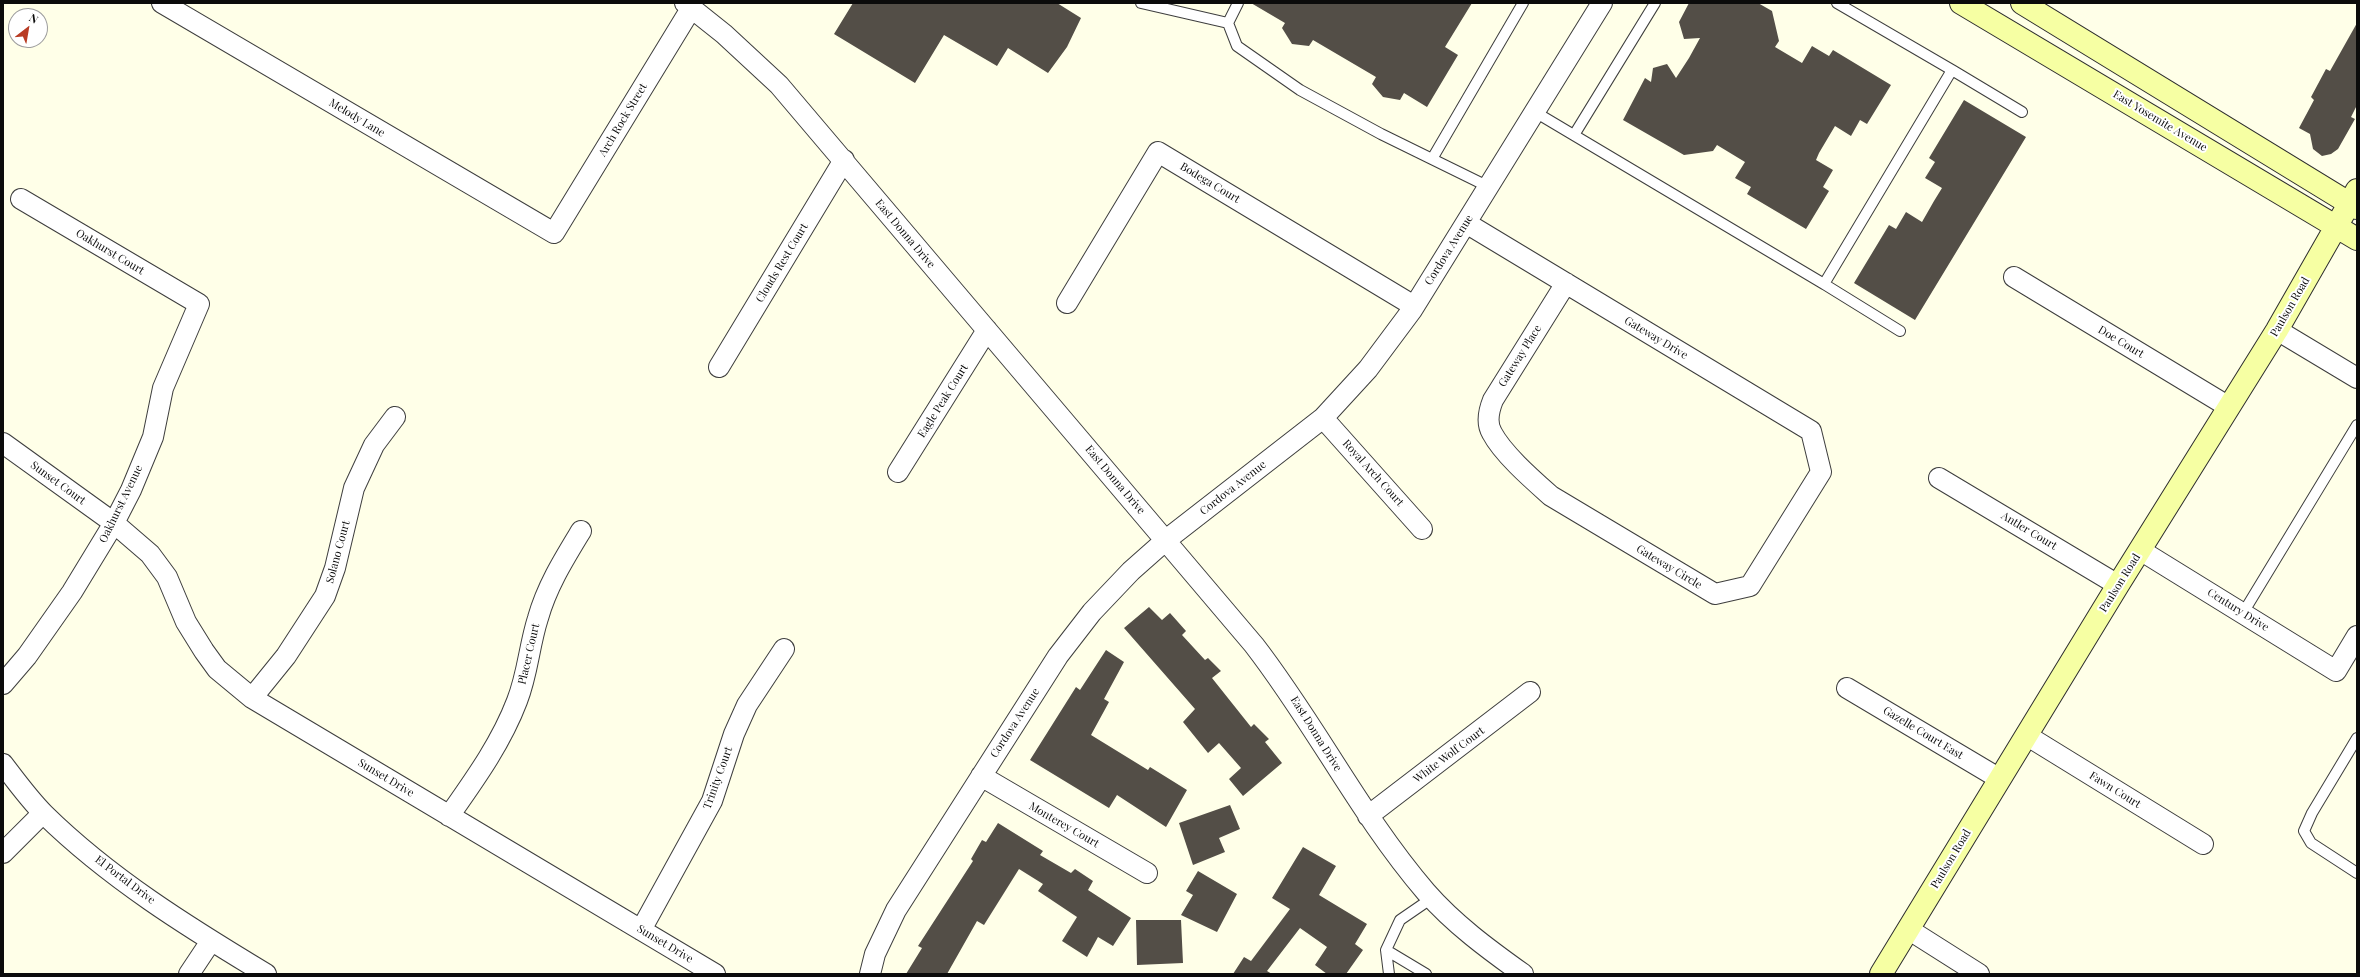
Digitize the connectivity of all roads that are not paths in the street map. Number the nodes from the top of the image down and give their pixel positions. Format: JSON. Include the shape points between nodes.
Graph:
{"nodes":[{"id":1,"x":162,"y":3,"type":"edge"},
{"id":2,"x":1141,"y":3,"type":"edge"},
{"id":3,"x":1238,"y":3,"type":"edge"},
{"id":4,"x":1523,"y":3,"type":"edge"},
{"id":5,"x":1602,"y":3,"type":"edge"},
{"id":6,"x":1838,"y":3,"type":"edge"},
{"id":7,"x":1962,"y":3,"type":"edge"},
{"id":8,"x":688,"y":5,"type":"edge"},
{"id":9,"x":1650,"y":5,"type":"edge"},
{"id":10,"x":2031,"y":6,"type":"edge"},
{"id":11,"x":1228,"y":23,"type":"junction"},
{"id":12,"x":1952,"y":70,"type":"junction"},
{"id":13,"x":1535,"y":112,"type":"junction"},
{"id":14,"x":2022,"y":112,"type":"dead end"},
{"id":15,"x":1574,"y":136,"type":"junction"},
{"id":16,"x":1432,"y":159,"type":"junction"},
{"id":17,"x":844,"y":160,"type":"junction"},
{"id":18,"x":1489,"y":186,"type":"junction"},
{"id":19,"x":21,"y":199,"type":"dead end"},
{"id":20,"x":2354,"y":200,"type":"edge"},
{"id":21,"x":1466,"y":223,"type":"junction"},
{"id":22,"x":2336,"y":226,"type":"junction"},
{"id":23,"x":554,"y":233,"type":"joint"},
{"id":24,"x":2357,"y":239,"type":"edge"},
{"id":25,"x":2014,"y":277,"type":"dead end"},
{"id":26,"x":1566,"y":284,"type":"junction"},
{"id":27,"x":1824,"y":284,"type":"junction"},
{"id":28,"x":1067,"y":303,"type":"dead end"},
{"id":29,"x":200,"y":304,"type":"joint"},
{"id":30,"x":1414,"y":306,"type":"junction"},
{"id":31,"x":987,"y":330,"type":"junction"},
{"id":32,"x":2277,"y":330,"type":"junction"},
{"id":33,"x":1900,"y":331,"type":"dead end"},
{"id":34,"x":719,"y":367,"type":"dead end"},
{"id":35,"x":2357,"y":378,"type":"edge"},
{"id":36,"x":2229,"y":407,"type":"junction"},
{"id":37,"x":395,"y":417,"type":"dead end"},
{"id":38,"x":1323,"y":418,"type":"junction"},
{"id":39,"x":2357,"y":425,"type":"edge"},
{"id":40,"x":1492,"y":433,"type":"joint"},
{"id":41,"x":3,"y":443,"type":"edge"},
{"id":42,"x":898,"y":472,"type":"dead end"},
{"id":43,"x":1821,"y":472,"type":"joint"},
{"id":44,"x":1939,"y":478,"type":"dead end"},
{"id":45,"x":114,"y":523,"type":"junction"},
{"id":46,"x":1422,"y":529,"type":"dead end"},
{"id":47,"x":581,"y":531,"type":"dead end"},
{"id":48,"x":1166,"y":540,"type":"junction"},
{"id":49,"x":2140,"y":550,"type":"junction"},
{"id":50,"x":2118,"y":585,"type":"junction"},
{"id":51,"x":2243,"y":613,"type":"junction"},
{"id":52,"x":2357,"y":636,"type":"edge"},
{"id":53,"x":784,"y":650,"type":"dead end"},
{"id":54,"x":3,"y":684,"type":"edge"},
{"id":55,"x":1847,"y":688,"type":"dead end"},
{"id":56,"x":1530,"y":692,"type":"dead end"},
{"id":57,"x":252,"y":698,"type":"junction"},
{"id":58,"x":2026,"y":735,"type":"junction"},
{"id":59,"x":2357,"y":738,"type":"edge"},
{"id":60,"x":3,"y":764,"type":"edge"},
{"id":61,"x":981,"y":776,"type":"junction"},
{"id":62,"x":2000,"y":779,"type":"junction"},
{"id":63,"x":43,"y":813,"type":"junction"},
{"id":64,"x":449,"y":816,"type":"junction"},
{"id":65,"x":1368,"y":816,"type":"junction"},
{"id":66,"x":2203,"y":844,"type":"dead end"},
{"id":67,"x":3,"y":853,"type":"edge"},
{"id":68,"x":1147,"y":873,"type":"dead end"},
{"id":69,"x":2357,"y":873,"type":"edge"},
{"id":70,"x":1432,"y":898,"type":"junction"},
{"id":71,"x":1908,"y":929,"type":"junction"},
{"id":72,"x":641,"y":930,"type":"junction"},
{"id":73,"x":211,"y":941,"type":"junction"},
{"id":74,"x":1386,"y":950,"type":"junction"},
{"id":75,"x":189,"y":974,"type":"edge"},
{"id":76,"x":266,"y":974,"type":"edge"},
{"id":77,"x":715,"y":974,"type":"edge"},
{"id":78,"x":870,"y":974,"type":"edge"},
{"id":79,"x":1389,"y":974,"type":"edge"},
{"id":80,"x":1426,"y":974,"type":"edge"},
{"id":81,"x":1523,"y":974,"type":"edge"},
{"id":82,"x":1881,"y":974,"type":"edge"},
{"id":83,"x":1979,"y":974,"type":"edge"}],
"edges":[{"from":1,"to":23,"type":"street","name":"Melody Lane"},
{"from":2,"to":11,"type":"lane"},
{"from":3,"to":11,"type":"lane"},
{"from":4,"to":16,"type":"lane"},
{"from":5,"to":13,"type":"street","name":"Cordova Avenue"},
{"from":6,"to":12,"type":"lane"},
{"from":7,"to":22,"type":"street","name":"East Yosemite Avenue"},
{"from":8,"to":17,"type":"street","name":"East Donna Drive","via":[[750,56],[779,85]]},
{"from":8,"to":23,"type":"street","name":"Arch Rock Street"},
{"from":9,"to":15,"type":"lane"},
{"from":10,"to":20,"type":"street"},
{"from":11,"to":16,"type":"lane","via":[[1237,46],[1300,90]]},
{"from":12,"to":14,"type":"lane"},
{"from":12,"to":27,"type":"lane"},
{"from":13,"to":15,"type":"lane"},
{"from":13,"to":18,"type":"street","name":"Cordova Avenue"},
{"from":15,"to":27,"type":"lane"},
{"from":16,"to":18,"type":"lane"},
{"from":17,"to":31,"type":"street","name":"East Donna Drive"},
{"from":17,"to":34,"type":"street","name":"Clouds Rest Court"},
{"from":18,"to":21,"type":"street","name":"Cordova Avenue"},
{"from":19,"to":29,"type":"street","name":"Oakhurst Court"},
{"from":20,"to":22,"type":"street","name":"Paulson Road"},
{"from":21,"to":26,"type":"street","name":"Gateway Drive"},
{"from":21,"to":30,"type":"street","name":"Cordova Avenue"},
{"from":22,"to":24,"type":"street","name":"East Yosemite Avenue"},
{"from":22,"to":32,"type":"street","name":"Paulson Road"},
{"from":25,"to":36,"type":"street","name":"Doe Court"},
{"from":26,"to":40,"type":"street","name":"Gateway Place","via":[[1493,400],[1488,421]]},
{"from":26,"to":43,"type":"street","name":"Gateway Drive","via":[[1811,431]]},
{"from":27,"to":33,"type":"lane"},
{"from":28,"to":30,"type":"street","name":"Bodega Court","via":[[1158,152]]},
{"from":29,"to":45,"type":"street","name":"Oakhurst Avenue","via":[[163,388],[152,437],[131,490]]},
{"from":30,"to":38,"type":"street","name":"Cordova Avenue","via":[[1368,369]]},
{"from":31,"to":42,"type":"street","name":"Eagle Peak Court"},
{"from":31,"to":48,"type":"street","name":"East Donna Drive"},
{"from":32,"to":35,"type":"street"},
{"from":32,"to":36,"type":"street","name":"Paulson Road"},
{"from":36,"to":49,"type":"street","name":"Paulson Road"},
{"from":37,"to":57,"type":"street","name":"Solano Court","via":[[374,446],[354,488],[335,568],[325,596],[286,656]]},
{"from":38,"to":46,"type":"street","name":"Royal Arch Court"},
{"from":38,"to":48,"type":"street","name":"Cordova Avenue"},
{"from":39,"to":51,"type":"lane"},
{"from":40,"to":43,"type":"street","name":"Gateway Circle","via":[[1527,476],[1551,496],[1715,594],[1750,586]]},
{"from":41,"to":45,"type":"street","name":"Sunset Court"},
{"from":44,"to":50,"type":"street","name":"Antler Court"},
{"from":45,"to":54,"type":"street","name":"Oakhurst Avenue","via":[[72,592],[27,656]]},
{"from":45,"to":57,"type":"street","name":"Sunset Drive","via":[[150,554],[167,577],[186,622],[217,669]]},
{"from":47,"to":64,"type":"street","name":"Placer Court","via":[[547,591],[531,644],[528,671],[517,702],[488,762]]},
{"from":48,"to":61,"type":"street","name":"Cordova Avenue","via":[[1131,571],[1092,612],[1058,656]]},
{"from":48,"to":65,"type":"street","name":"East Donna Drive","via":[[1279,677],[1302,709]]},
{"from":49,"to":50,"type":"street","name":"Paulson Road"},
{"from":49,"to":51,"type":"street","name":"Century Drive"},
{"from":50,"to":58,"type":"street","name":"Paulson Road"},
{"from":51,"to":52,"type":"street","name":"Century Drive","via":[[2336,671]]},
{"from":53,"to":72,"type":"street","name":"Trinity Court","via":[[747,704],[734,734],[712,801]]},
{"from":55,"to":62,"type":"street","name":"Gazelle Court East"},
{"from":56,"to":65,"type":"street","name":"White Wolf Court"},
{"from":57,"to":64,"type":"street","name":"Sunset Drive"},
{"from":58,"to":62,"type":"street","name":"Paulson Road"},
{"from":58,"to":66,"type":"street","name":"Fawn Court"},
{"from":59,"to":69,"type":"lane","via":[[2304,831],[2311,843]]},
{"from":60,"to":63,"type":"street","name":"El Portal Drive"},
{"from":61,"to":68,"type":"street","name":"Monterey Court"},
{"from":61,"to":78,"type":"street","name":"Cordova Avenue","via":[[893,916],[875,954]]},
{"from":62,"to":71,"type":"street","name":"Paulson Road"},
{"from":63,"to":67,"type":"street"},
{"from":63,"to":73,"type":"street","name":"El Portal Drive","via":[[124,881]]},
{"from":64,"to":72,"type":"street","name":"Sunset Drive"},
{"from":65,"to":70,"type":"street","name":"East Donna Drive","via":[[1392,851]]},
{"from":70,"to":74,"type":"lane","via":[[1400,920]]},
{"from":70,"to":81,"type":"street","name":"East Donna Drive","via":[[1466,931]]},
{"from":71,"to":82,"type":"street","name":"Paulson Road"},
{"from":71,"to":83,"type":"street"},
{"from":72,"to":77,"type":"street","name":"Sunset Drive"},
{"from":73,"to":75,"type":"street"},
{"from":73,"to":76,"type":"street","name":"El Portal Drive"},
{"from":74,"to":79,"type":"lane"},
{"from":74,"to":80,"type":"lane"}]}
